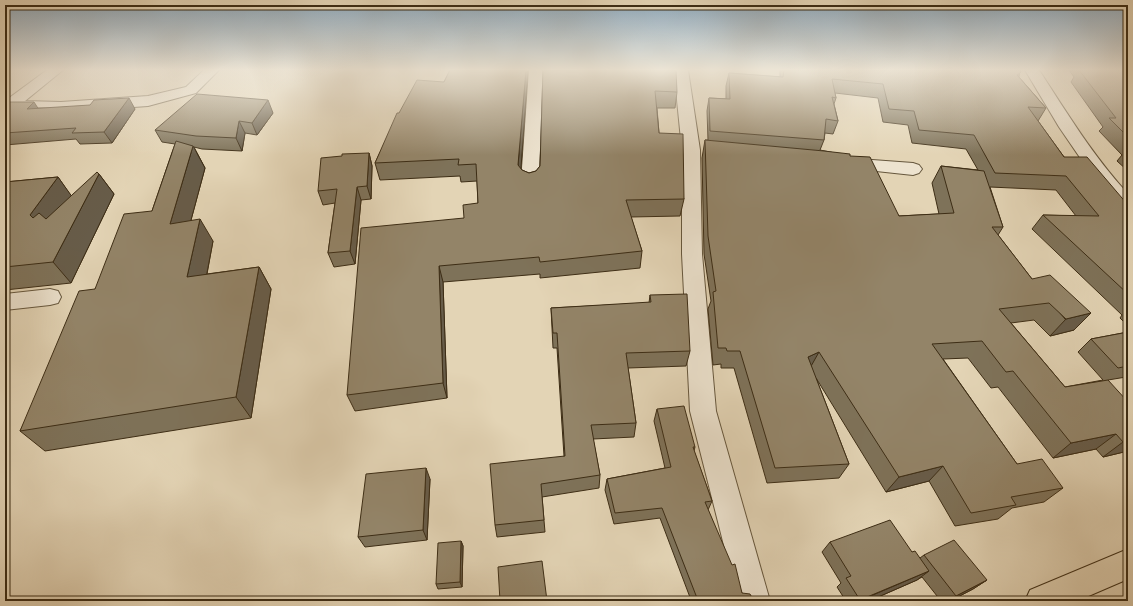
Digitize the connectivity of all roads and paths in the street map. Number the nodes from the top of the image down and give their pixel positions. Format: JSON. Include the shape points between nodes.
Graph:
{"nodes":[{"id":1,"x":19,"y":98,"type":"edge"},
{"id":2,"x":159,"y":98,"type":"edge"},
{"id":3,"x":534,"y":98,"type":"edge"},
{"id":4,"x":687,"y":98,"type":"edge"},
{"id":5,"x":1047,"y":98,"type":"edge"},
{"id":6,"x":7,"y":107,"type":"edge"},
{"id":7,"x":826,"y":162,"type":"edge"},
{"id":8,"x":913,"y":169,"type":"dead end"},
{"id":9,"x":530,"y":182,"type":"edge"},
{"id":10,"x":1128,"y":205,"type":"edge"},
{"id":11,"x":50,"y":297,"type":"dead end"},
{"id":12,"x":5,"y":302,"type":"edge"},
{"id":13,"x":1128,"y":564,"type":"edge"},
{"id":14,"x":754,"y":601,"type":"edge"},
{"id":15,"x":1040,"y":601,"type":"edge"}],
"edges":[{"from":1,"to":6,"type":"street"},
{"from":2,"to":6,"type":"street","via":[[61,107]]},
{"from":3,"to":9,"type":"street"},
{"from":4,"to":14,"type":"street","via":[[699,151],[692,254],[703,411]]},
{"from":5,"to":10,"type":"street","via":[[1102,177]]},
{"from":7,"to":8,"type":"street"},
{"from":11,"to":12,"type":"street"},
{"from":13,"to":15,"type":"main road"}]}
